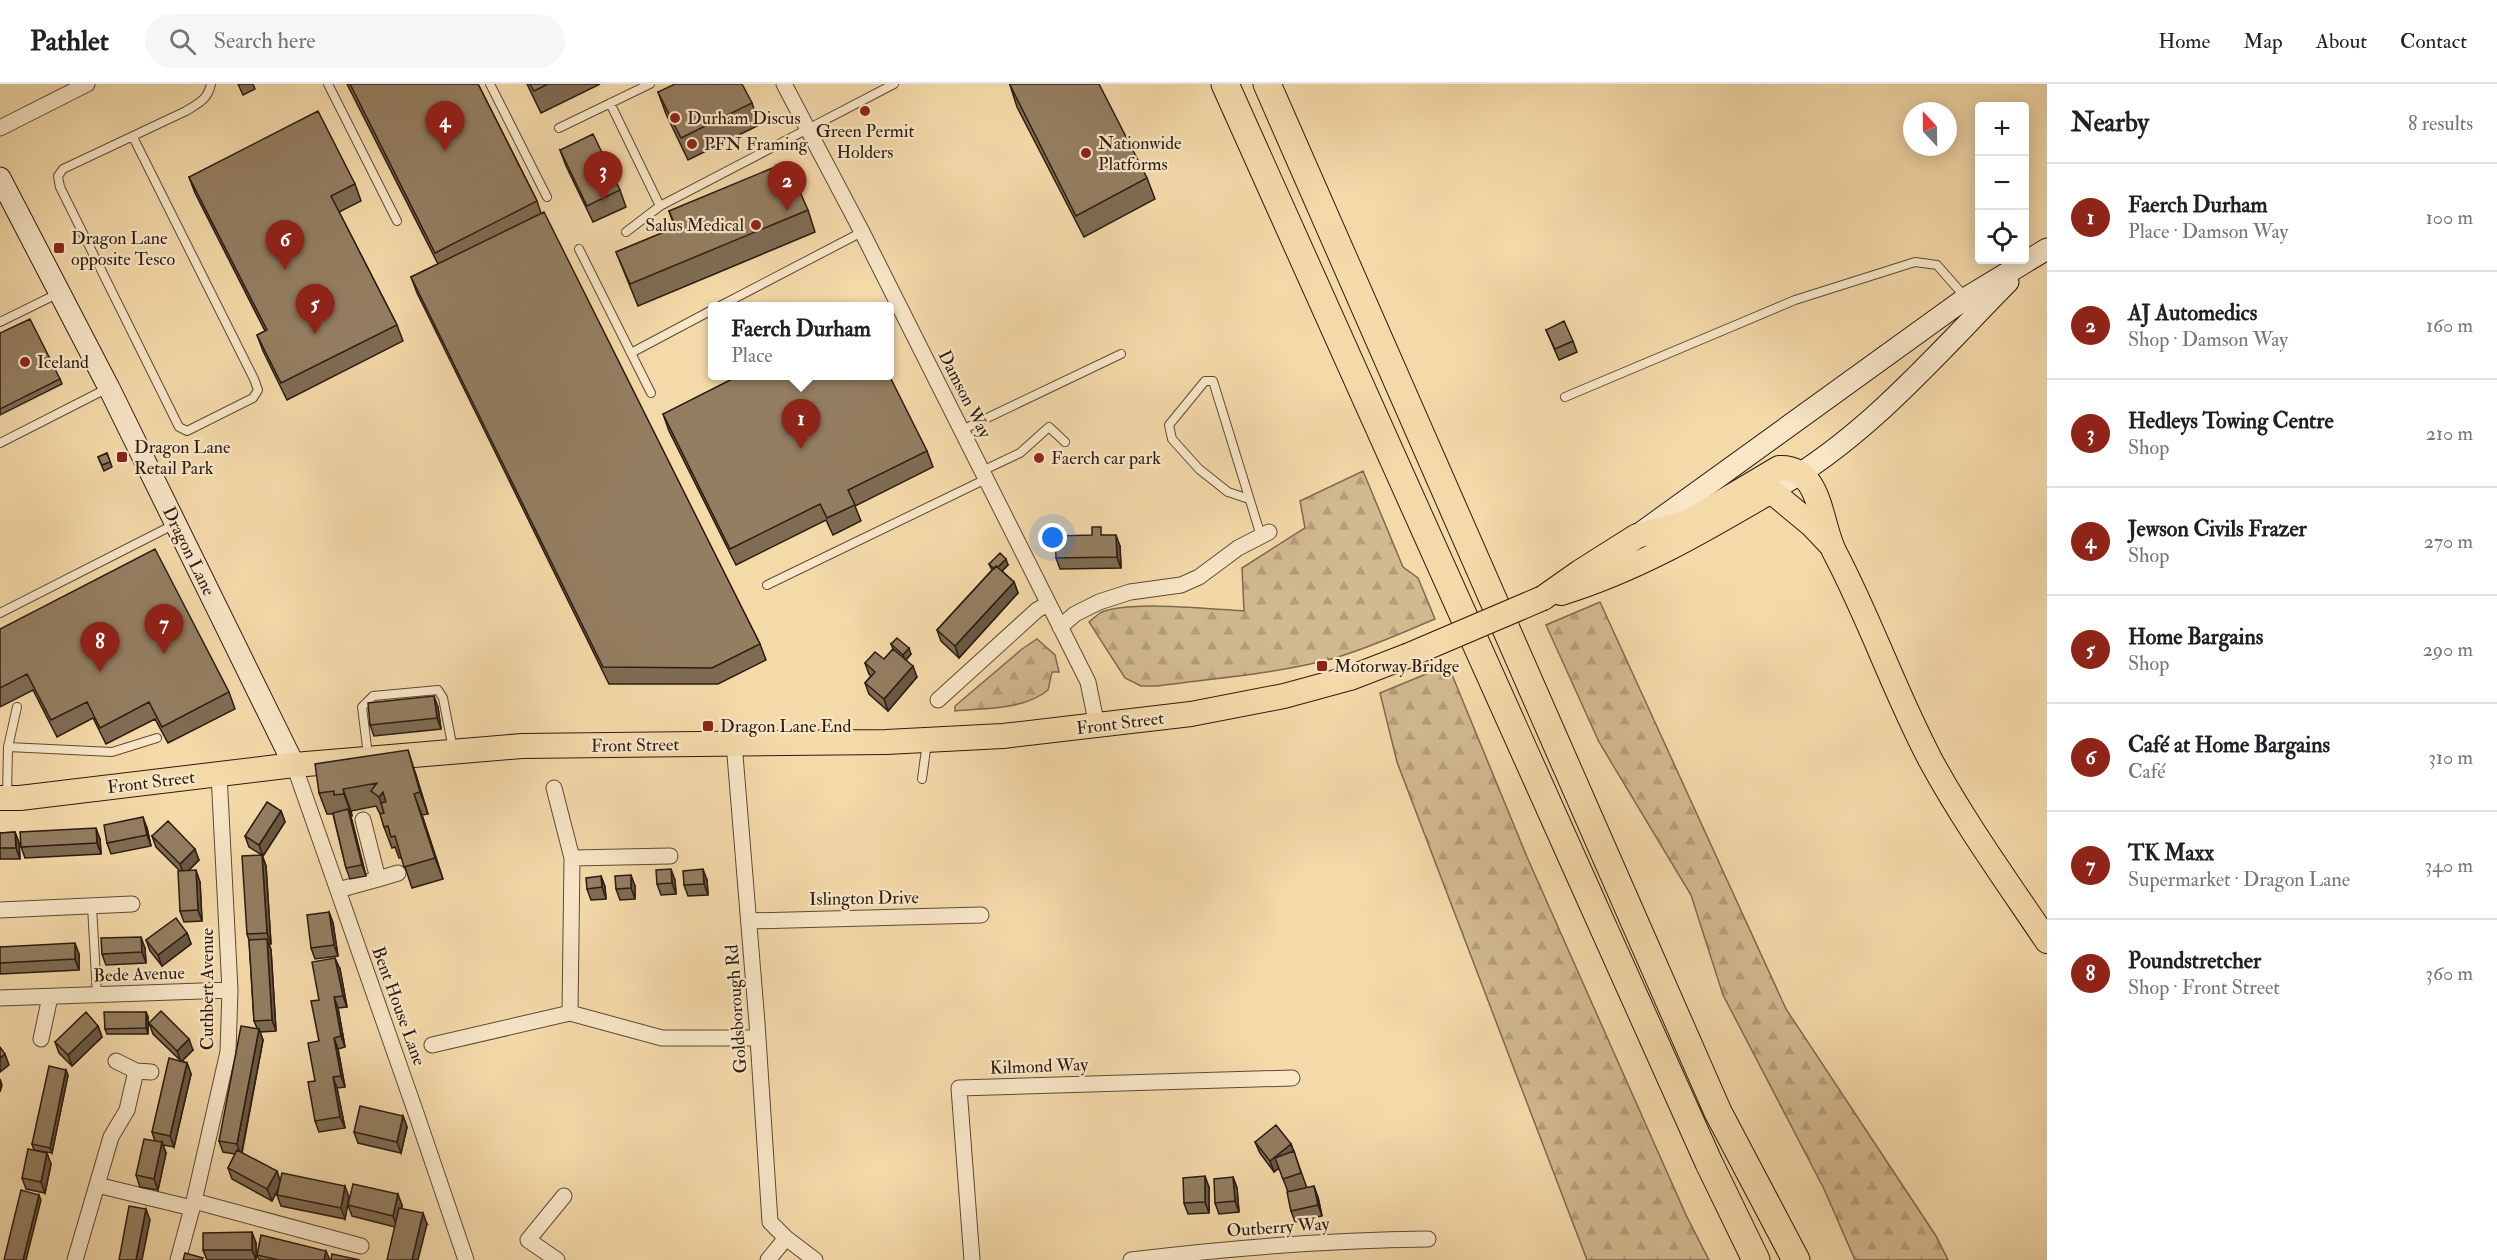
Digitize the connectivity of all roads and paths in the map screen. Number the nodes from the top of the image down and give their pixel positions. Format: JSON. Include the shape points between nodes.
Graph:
{"nodes":[{"id":1,"x":87,"y":84,"type":"edge"},
{"id":2,"x":211,"y":84,"type":"edge"},
{"id":3,"x":328,"y":84,"type":"edge"},
{"id":4,"x":490,"y":84,"type":"edge"},
{"id":5,"x":650,"y":84,"type":"edge"},
{"id":6,"x":784,"y":84,"type":"edge"},
{"id":7,"x":894,"y":84,"type":"edge"},
{"id":8,"x":1225,"y":84,"type":"edge"},
{"id":9,"x":1267,"y":84,"type":"edge"},
{"id":10,"x":610,"y":103,"type":"junction"},
{"id":11,"x":559,"y":128,"type":"dead end"},
{"id":12,"x":807,"y":128,"type":"junction"},
{"id":13,"x":0,"y":129,"type":"edge"},
{"id":14,"x":133,"y":136,"type":"junction"},
{"id":15,"x":0,"y":178,"type":"edge"},
{"id":16,"x":547,"y":197,"type":"dead end"},
{"id":17,"x":660,"y":206,"type":"junction"},
{"id":18,"x":397,"y":221,"type":"dead end"},
{"id":19,"x":626,"y":232,"type":"dead end"},
{"id":20,"x":862,"y":232,"type":"junction"},
{"id":21,"x":579,"y":249,"type":"dead end"},
{"id":22,"x":2047,"y":249,"type":"edge"},
{"id":23,"x":60,"y":292,"type":"junction"},
{"id":24,"x":728,"y":302,"type":"edge"},
{"id":25,"x":1971,"y":306,"type":"junction"},
{"id":26,"x":708,"y":312,"type":"edge"},
{"id":27,"x":0,"y":322,"type":"edge"},
{"id":28,"x":631,"y":353,"type":"junction"},
{"id":29,"x":1122,"y":354,"type":"dead end"},
{"id":30,"x":109,"y":388,"type":"junction"},
{"id":31,"x":651,"y":393,"type":"dead end"},
{"id":32,"x":1565,"y":397,"type":"dead end"},
{"id":33,"x":962,"y":430,"type":"junction"},
{"id":34,"x":1774,"y":438,"type":"junction"},
{"id":35,"x":1065,"y":442,"type":"dead end"},
{"id":36,"x":0,"y":443,"type":"edge"},
{"id":37,"x":1803,"y":474,"type":"junction"},
{"id":38,"x":984,"y":475,"type":"junction"},
{"id":39,"x":1768,"y":483,"type":"junction"},
{"id":40,"x":1249,"y":499,"type":"junction"},
{"id":41,"x":176,"y":524,"type":"junction"},
{"id":42,"x":1265,"y":534,"type":"joint"},
{"id":43,"x":1637,"y":536,"type":"junction"},
{"id":44,"x":1832,"y":545,"type":"junction"},
{"id":45,"x":767,"y":585,"type":"dead end"},
{"id":46,"x":1543,"y":598,"type":"junction"},
{"id":47,"x":1048,"y":604,"type":"junction"},
{"id":48,"x":0,"y":613,"type":"edge"},
{"id":49,"x":1060,"y":627,"type":"junction"},
{"id":50,"x":938,"y":700,"type":"dead end"},
{"id":51,"x":17,"y":707,"type":"dead end"},
{"id":52,"x":1097,"y":726,"type":"junction"},
{"id":53,"x":157,"y":738,"type":"dead end"},
{"id":54,"x":927,"y":740,"type":"junction"},
{"id":55,"x":734,"y":743,"type":"junction"},
{"id":56,"x":8,"y":747,"type":"junction"},
{"id":57,"x":454,"y":750,"type":"junction"},
{"id":58,"x":369,"y":758,"type":"junction"},
{"id":59,"x":294,"y":765,"type":"junction"},
{"id":60,"x":219,"y":774,"type":"junction"},
{"id":61,"x":922,"y":779,"type":"dead end"},
{"id":62,"x":554,"y":788,"type":"dead end"},
{"id":63,"x":4,"y":798,"type":"edge"},
{"id":64,"x":363,"y":820,"type":"dead end"},
{"id":65,"x":670,"y":856,"type":"dead end"},
{"id":66,"x":572,"y":858,"type":"junction"},
{"id":67,"x":398,"y":873,"type":"edge"},
{"id":68,"x":378,"y":879,"type":"junction"},
{"id":69,"x":338,"y":890,"type":"junction"},
{"id":70,"x":132,"y":904,"type":"dead end"},
{"id":71,"x":92,"y":906,"type":"junction"},
{"id":72,"x":0,"y":910,"type":"edge"},
{"id":73,"x":981,"y":915,"type":"dead end"},
{"id":74,"x":749,"y":921,"type":"junction"},
{"id":75,"x":2047,"y":941,"type":"edge"},
{"id":76,"x":230,"y":990,"type":"junction"},
{"id":77,"x":97,"y":995,"type":"junction"},
{"id":78,"x":50,"y":997,"type":"junction"},
{"id":79,"x":0,"y":998,"type":"edge"},
{"id":80,"x":570,"y":1013,"type":"junction"},
{"id":81,"x":758,"y":1038,"type":"junction"},
{"id":82,"x":41,"y":1039,"type":"dead end"},
{"id":83,"x":432,"y":1045,"type":"dead end"},
{"id":84,"x":116,"y":1060,"type":"dead end"},
{"id":85,"x":1292,"y":1078,"type":"dead end"},
{"id":86,"x":97,"y":1185,"type":"junction"},
{"id":87,"x":564,"y":1196,"type":"dead end"},
{"id":88,"x":193,"y":1204,"type":"junction"},
{"id":89,"x":786,"y":1238,"type":"junction"},
{"id":90,"x":1428,"y":1239,"type":"dead end"},
{"id":91,"x":361,"y":1246,"type":"dead end"},
{"id":92,"x":75,"y":1260,"type":"edge"},
{"id":93,"x":178,"y":1260,"type":"edge"},
{"id":94,"x":466,"y":1260,"type":"edge"},
{"id":95,"x":557,"y":1260,"type":"edge"},
{"id":96,"x":768,"y":1260,"type":"edge"},
{"id":97,"x":815,"y":1260,"type":"edge"},
{"id":98,"x":972,"y":1260,"type":"edge"},
{"id":99,"x":1131,"y":1260,"type":"edge"},
{"id":100,"x":1756,"y":1260,"type":"edge"},
{"id":101,"x":1796,"y":1260,"type":"edge"}],
"edges":[{"from":1,"to":13,"type":"street"},
{"from":2,"to":14,"type":"lane","via":[[204,99]]},
{"from":3,"to":18,"type":"lane"},
{"from":4,"to":16,"type":"lane"},
{"from":5,"to":10,"type":"lane"},
{"from":6,"to":12,"type":"street","name":"Damson Way"},
{"from":7,"to":12,"type":"lane"},
{"from":8,"to":100,"type":"highway"},
{"from":9,"to":101,"type":"highway","via":[[1718,1112]]},
{"from":10,"to":11,"type":"lane"},
{"from":10,"to":17,"type":"lane"},
{"from":12,"to":17,"type":"lane"},
{"from":12,"to":20,"type":"street","name":"Damson Way"},
{"from":14,"to":14,"type":"lane","via":[[63,169],[58,176],[60,187],[179,427],[187,431],[253,398],[258,390]]},
{"from":15,"to":23,"type":"main road","name":"Dragon Lane"},
{"from":17,"to":19,"type":"lane"},
{"from":20,"to":24,"type":"lane"},
{"from":20,"to":33,"type":"street","name":"Damson Way"},
{"from":21,"to":28,"type":"lane"},
{"from":22,"to":25,"type":"main road"},
{"from":23,"to":27,"type":"lane"},
{"from":23,"to":30,"type":"main road","name":"Dragon Lane"},
{"from":25,"to":32,"type":"lane","via":[[1937,266],[1915,262],[1795,300]]},
{"from":25,"to":34,"type":"main road"},
{"from":25,"to":37,"type":"main road","via":[[1891,401]]},
{"from":26,"to":28,"type":"lane"},
{"from":28,"to":31,"type":"lane"},
{"from":29,"to":33,"type":"lane"},
{"from":30,"to":36,"type":"lane"},
{"from":30,"to":41,"type":"main road","name":"Dragon Lane"},
{"from":33,"to":38,"type":"street","name":"Damson Way"},
{"from":34,"to":39,"type":"main road","via":[[1765,459]]},
{"from":34,"to":43,"type":"main road"},
{"from":35,"to":38,"type":"lane","via":[[1048,427],[1020,453]]},
{"from":37,"to":39,"type":"main road","via":[[1779,468]]},
{"from":37,"to":44,"type":"main road"},
{"from":38,"to":45,"type":"lane"},
{"from":38,"to":47,"type":"street","name":"Damson Way"},
{"from":39,"to":43,"type":"main road","via":[[1690,521]]},
{"from":39,"to":44,"type":"main road"},
{"from":39,"to":46,"type":"main road","via":[[1691,538],[1603,580]]},
{"from":40,"to":40,"type":"lane","via":[[1213,381],[1205,381],[1169,425],[1172,439],[1198,470],[1228,492]]},
{"from":40,"to":42,"type":"lane"},
{"from":41,"to":48,"type":"lane"},
{"from":41,"to":59,"type":"main road","name":"Dragon Lane"},
{"from":42,"to":49,"type":"street","via":[[1238,548],[1199,577],[1181,585],[1130,592],[1099,602]]},
{"from":43,"to":46,"type":"main road"},
{"from":44,"to":75,"type":"main road","via":[[1931,761]]},
{"from":46,"to":52,"type":"main road","name":"Front Street","bridge":true,"via":[[1350,678],[1191,714]]},
{"from":47,"to":49,"type":"street","name":"Damson Way"},
{"from":47,"to":50,"type":"street"},
{"from":49,"to":52,"type":"street","name":"Damson Way","via":[[1088,682]]},
{"from":51,"to":56,"type":"lane"},
{"from":52,"to":54,"type":"main road","name":"Front Street"},
{"from":53,"to":56,"type":"lane","via":[[112,752]]},
{"from":54,"to":55,"type":"main road","name":"Front Street"},
{"from":54,"to":61,"type":"lane"},
{"from":55,"to":57,"type":"main road","name":"Front Street"},
{"from":55,"to":74,"type":"street","name":"Goldsborough Rd"},
{"from":56,"to":63,"type":"lane"},
{"from":57,"to":58,"type":"main road","name":"Front Street"},
{"from":57,"to":58,"type":"lane","via":[[444,698],[438,690],[373,696],[362,706]]},
{"from":58,"to":59,"type":"main road","name":"Front Street"},
{"from":59,"to":60,"type":"main road","name":"Front Street"},
{"from":59,"to":69,"type":"street","name":"Bent House Lane"},
{"from":60,"to":63,"type":"main road","name":"Front Street"},
{"from":60,"to":76,"type":"street","name":"Cuthbert Avenue"},
{"from":62,"to":66,"type":"street"},
{"from":64,"to":68,"type":"street"},
{"from":65,"to":66,"type":"street"},
{"from":66,"to":80,"type":"street"},
{"from":67,"to":68,"type":"street"},
{"from":68,"to":69,"type":"street"},
{"from":69,"to":94,"type":"street","name":"Bent House Lane"},
{"from":70,"to":71,"type":"street"},
{"from":71,"to":72,"type":"street"},
{"from":71,"to":77,"type":"lane"},
{"from":73,"to":74,"type":"street","name":"Islington Drive"},
{"from":74,"to":81,"type":"street","name":"Goldsborough Rd"},
{"from":76,"to":77,"type":"street","name":"Bede Avenue"},
{"from":76,"to":88,"type":"street","name":"Cuthbert Avenue","via":[[228,1052]]},
{"from":77,"to":78,"type":"street","name":"Bede Avenue"},
{"from":78,"to":79,"type":"street","name":"Bede Avenue"},
{"from":78,"to":82,"type":"street"},
{"from":80,"to":81,"type":"street","via":[[662,1038]]},
{"from":80,"to":83,"type":"street"},
{"from":81,"to":89,"type":"street","name":"Goldsborough Rd","via":[[770,1222]]},
{"from":84,"to":86,"type":"street","via":[[144,1072],[111,1137]]},
{"from":85,"to":98,"type":"street","name":"Kilmond Way","via":[[959,1088]]},
{"from":86,"to":88,"type":"street"},
{"from":86,"to":92,"type":"street"},
{"from":87,"to":95,"type":"street","via":[[528,1240]]},
{"from":88,"to":91,"type":"street"},
{"from":88,"to":93,"type":"street","name":"Cuthbert Avenue"},
{"from":89,"to":96,"type":"street"},
{"from":89,"to":97,"type":"street"},
{"from":90,"to":99,"type":"street","name":"Outberry Way","via":[[1362,1240]]}]}
